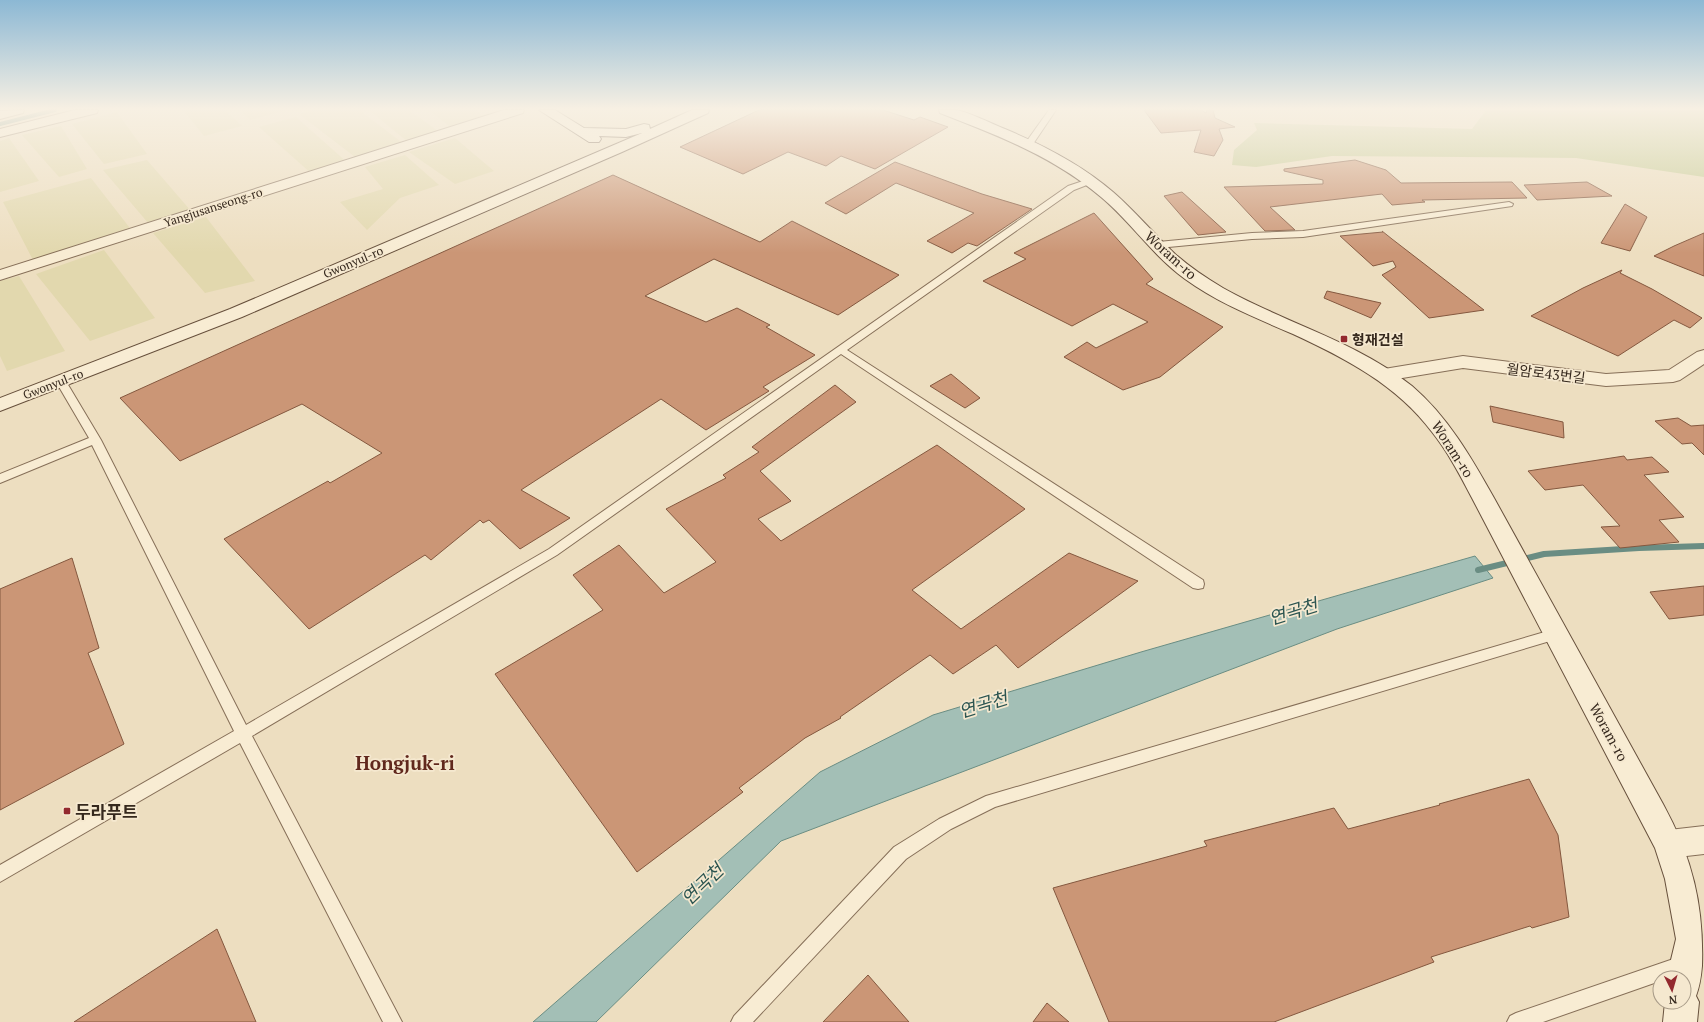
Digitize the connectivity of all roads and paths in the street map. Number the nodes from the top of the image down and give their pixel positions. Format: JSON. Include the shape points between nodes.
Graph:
{"nodes":[{"id":1,"x":368,"y":158,"type":"edge"},
{"id":2,"x":577,"y":158,"type":"edge"},
{"id":3,"x":596,"y":158,"type":"edge"},
{"id":4,"x":1050,"y":158,"type":"edge"},
{"id":5,"x":1089,"y":181,"type":"junction"},
{"id":6,"x":532,"y":184,"type":"junction"},
{"id":7,"x":1509,"y":204,"type":"dead end"},
{"id":8,"x":1158,"y":246,"type":"junction"},
{"id":9,"x":0,"y":275,"type":"edge"},
{"id":10,"x":842,"y":350,"type":"junction"},
{"id":11,"x":1704,"y":356,"type":"edge"},
{"id":12,"x":1384,"y":375,"type":"junction"},
{"id":13,"x":60,"y":380,"type":"junction"},
{"id":14,"x":0,"y":404,"type":"edge"},
{"id":15,"x":95,"y":440,"type":"junction"},
{"id":16,"x":0,"y":479,"type":"edge"},
{"id":17,"x":1198,"y":584,"type":"dead end"},
{"id":18,"x":1555,"y":634,"type":"junction"},
{"id":19,"x":243,"y":734,"type":"junction"},
{"id":20,"x":1704,"y":840,"type":"edge"},
{"id":21,"x":1669,"y":844,"type":"junction"},
{"id":22,"x":0,"y":874,"type":"edge"},
{"id":23,"x":1686,"y":970,"type":"edge"},
{"id":24,"x":1652,"y":983,"type":"edge"},
{"id":25,"x":1681,"y":1010,"type":"edge"},
{"id":26,"x":393,"y":1022,"type":"edge"},
{"id":27,"x":740,"y":1022,"type":"edge"},
{"id":28,"x":1516,"y":1022,"type":"edge"},
{"id":29,"x":1680,"y":1022,"type":"edge"}],
"edges":[{"from":1,"to":9,"type":"street","name":"Yangjusanseong-ro"},
{"from":2,"to":6,"type":"street"},
{"from":3,"to":6,"type":"street","name":"Gwonyul-ro"},
{"from":4,"to":5,"type":"street","name":"Woram-ro"},
{"from":5,"to":8,"type":"street","name":"Woram-ro","via":[[1120,205]]},
{"from":5,"to":10,"type":"lane","via":[[1071,188]]},
{"from":6,"to":13,"type":"street","name":"Gwonyul-ro","via":[[236,313]]},
{"from":7,"to":8,"type":"lane","via":[[1304,234],[1252,236]]},
{"from":8,"to":12,"type":"street","name":"Woram-ro","via":[[1186,271],[1221,294],[1338,348]]},
{"from":10,"to":17,"type":"lane"},
{"from":10,"to":19,"type":"lane","via":[[553,552]]},
{"from":11,"to":12,"type":"street","name":"월암로43번길","via":[[1673,376],[1606,380],[1463,362]]},
{"from":12,"to":18,"type":"street","name":"Woram-ro","via":[[1426,409],[1457,450]]},
{"from":13,"to":14,"type":"street","name":"Gwonyul-ro"},
{"from":13,"to":15,"type":"lane"},
{"from":15,"to":16,"type":"lane"},
{"from":15,"to":19,"type":"lane"},
{"from":18,"to":21,"type":"street","name":"Woram-ro"},
{"from":18,"to":27,"type":"lane","via":[[992,800],[945,824],[900,853]]},
{"from":19,"to":22,"type":"lane"},
{"from":19,"to":26,"type":"lane"},
{"from":20,"to":21,"type":"street"},
{"from":21,"to":23,"type":"street","name":"Woram-ro","via":[[1680,879],[1692,939]]},
{"from":24,"to":28,"type":"lane"},
{"from":25,"to":29,"type":"street"}]}
